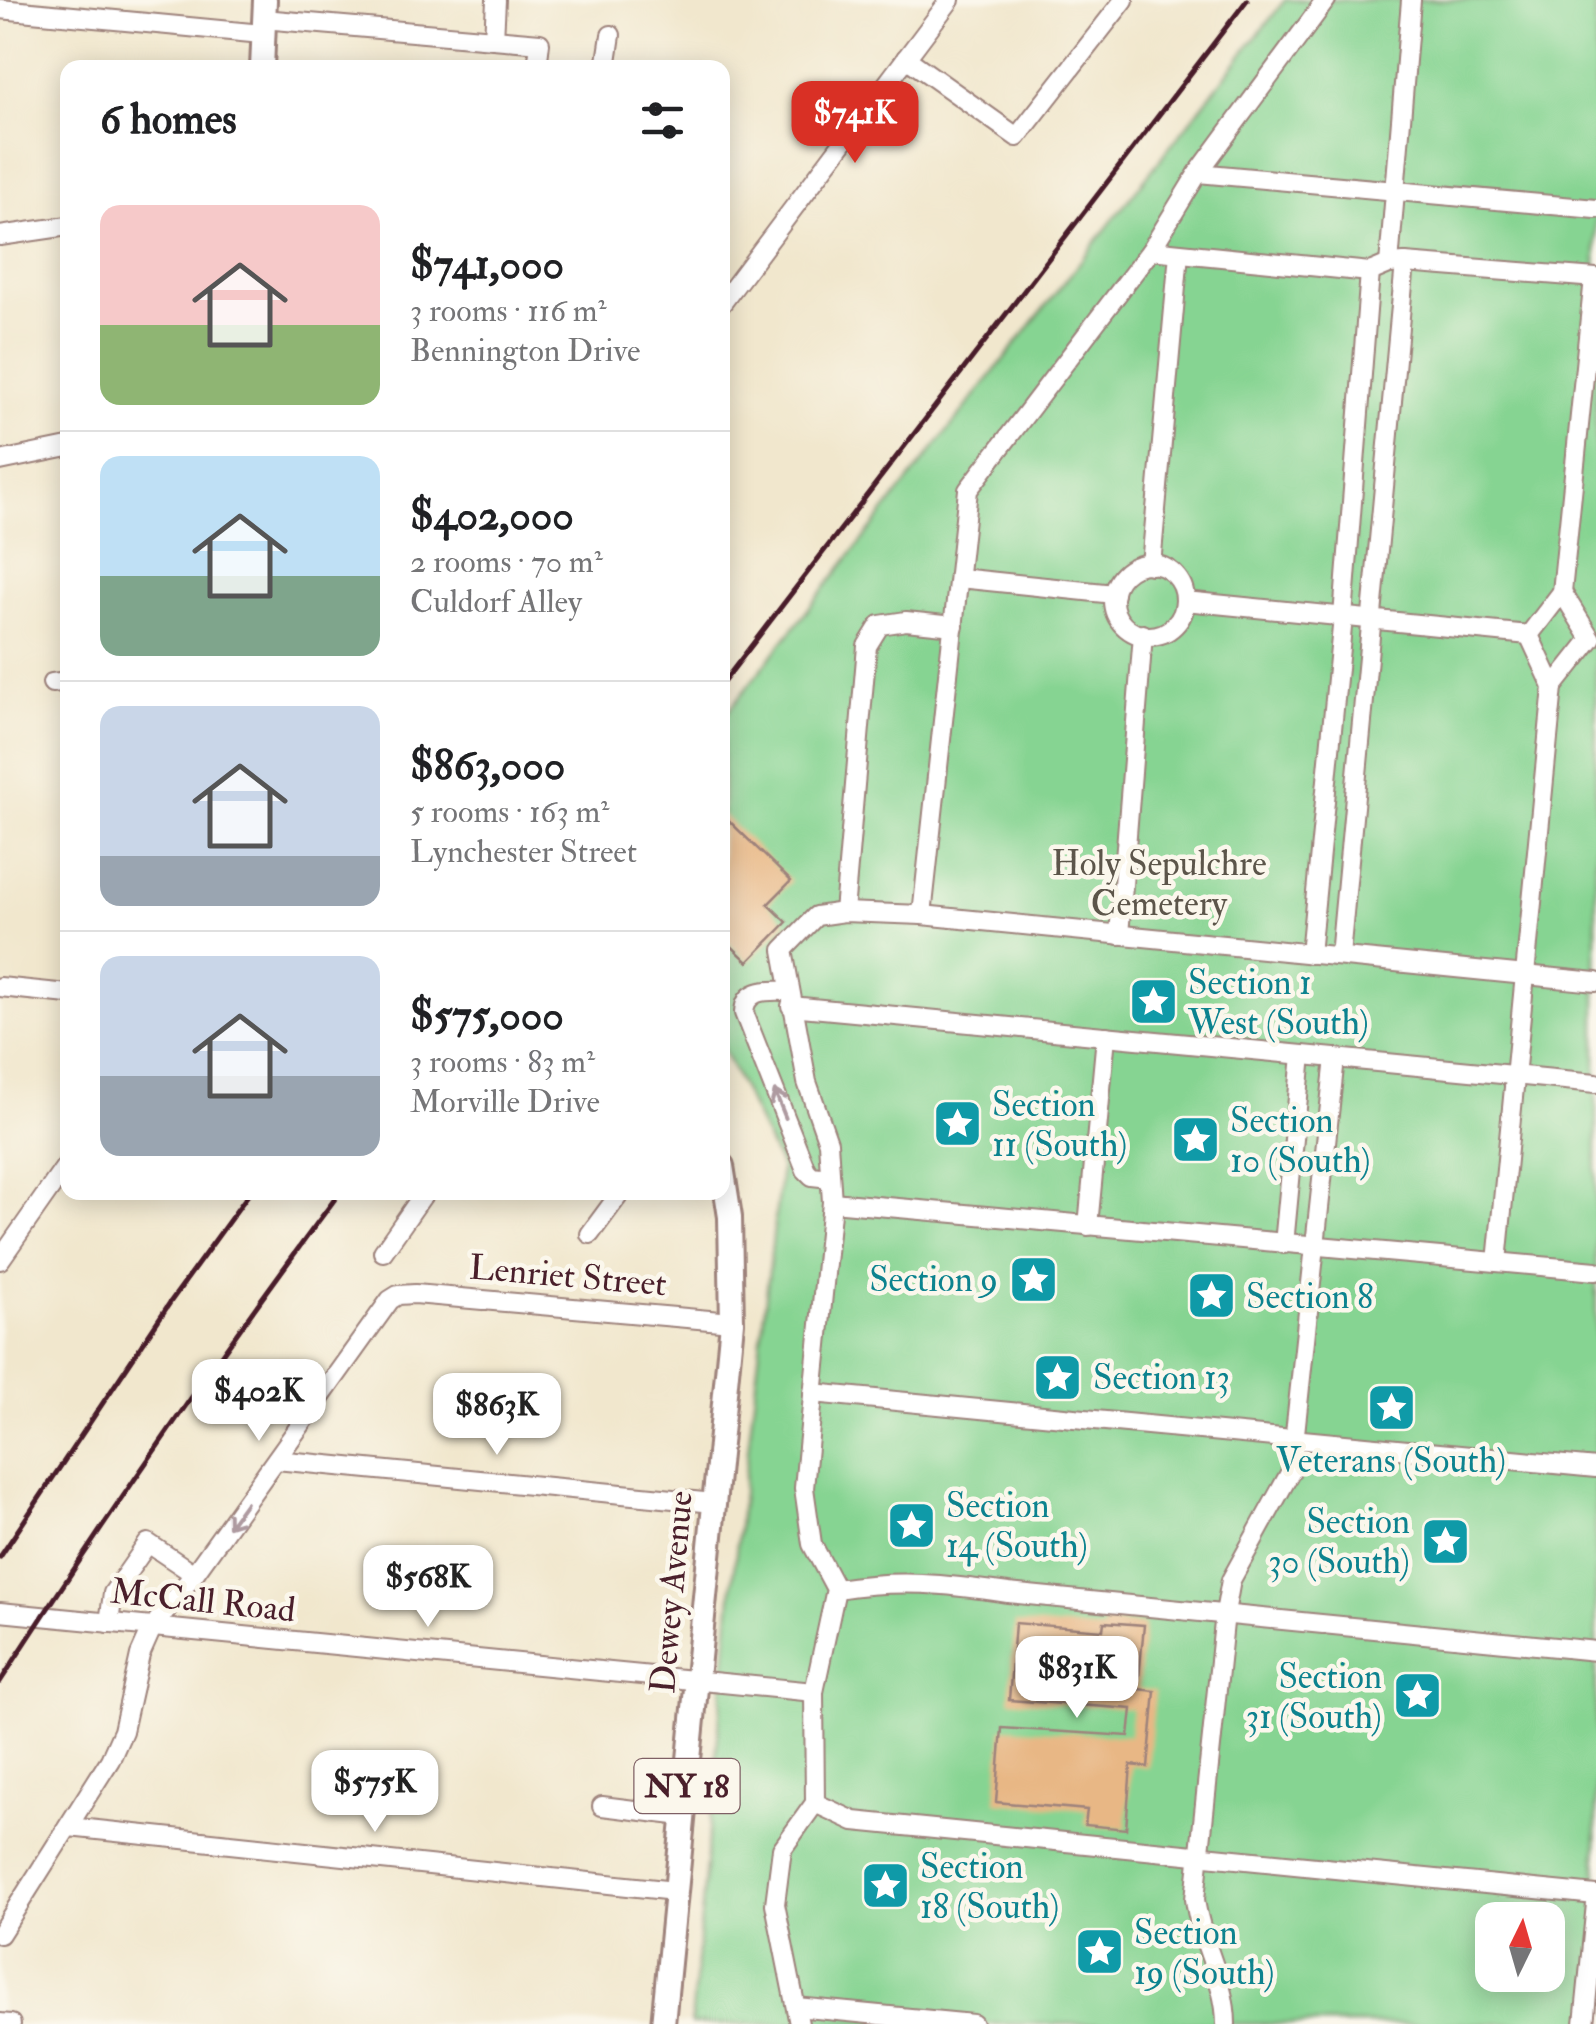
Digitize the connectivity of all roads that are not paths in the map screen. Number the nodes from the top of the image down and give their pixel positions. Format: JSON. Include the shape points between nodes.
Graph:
{"nodes":[{"id":1,"x":496,"y":0,"type":"edge"},
{"id":2,"x":950,"y":0,"type":"edge"},
{"id":3,"x":1124,"y":0,"type":"edge"},
{"id":4,"x":1326,"y":0,"type":"edge"},
{"id":5,"x":1411,"y":0,"type":"edge"},
{"id":6,"x":0,"y":9,"type":"edge"},
{"id":7,"x":264,"y":18,"type":"edge"},
{"id":8,"x":610,"y":35,"type":"dead end"},
{"id":9,"x":494,"y":39,"type":"junction"},
{"id":10,"x":906,"y":58,"type":"junction"},
{"id":11,"x":262,"y":60,"type":"edge"},
{"id":12,"x":538,"y":60,"type":"edge"},
{"id":13,"x":607,"y":60,"type":"edge"},
{"id":14,"x":1198,"y":173,"type":"junction"},
{"id":15,"x":1396,"y":190,"type":"junction"},
{"id":16,"x":1596,"y":210,"type":"edge"},
{"id":17,"x":60,"y":227,"type":"edge"},
{"id":18,"x":0,"y":236,"type":"edge"},
{"id":19,"x":1152,"y":250,"type":"junction"},
{"id":20,"x":1179,"y":252,"type":"junction"},
{"id":21,"x":1397,"y":264,"type":"junction"},
{"id":22,"x":1370,"y":272,"type":"junction"},
{"id":23,"x":1595,"y":278,"type":"edge"},
{"id":24,"x":730,"y":291,"type":"edge"},
{"id":25,"x":60,"y":450,"type":"edge"},
{"id":26,"x":0,"y":462,"type":"edge"},
{"id":27,"x":1151,"y":565,"type":"junction"},
{"id":28,"x":959,"y":578,"type":"junction"},
{"id":29,"x":1562,"y":592,"type":"junction"},
{"id":30,"x":1114,"y":594,"type":"junction"},
{"id":31,"x":1185,"y":601,"type":"junction"},
{"id":32,"x":1343,"y":617,"type":"junction"},
{"id":33,"x":1373,"y":620,"type":"junction"},
{"id":34,"x":954,"y":626,"type":"junction"},
{"id":35,"x":1142,"y":634,"type":"junction"},
{"id":36,"x":1529,"y":634,"type":"junction"},
{"id":37,"x":1594,"y":640,"type":"edge"},
{"id":38,"x":1553,"y":687,"type":"junction"},
{"id":39,"x":844,"y":912,"type":"junction"},
{"id":40,"x":922,"y":915,"type":"junction"},
{"id":41,"x":1119,"y":934,"type":"junction"},
{"id":42,"x":1310,"y":954,"type":"junction"},
{"id":43,"x":1340,"y":956,"type":"junction"},
{"id":44,"x":1526,"y":975,"type":"junction"},
{"id":45,"x":1596,"y":982,"type":"edge"},
{"id":46,"x":0,"y":987,"type":"edge"},
{"id":47,"x":60,"y":993,"type":"edge"},
{"id":48,"x":790,"y":999,"type":"junction"},
{"id":49,"x":1106,"y":1036,"type":"junction"},
{"id":50,"x":1302,"y":1055,"type":"junction"},
{"id":51,"x":1335,"y":1058,"type":"junction"},
{"id":52,"x":1515,"y":1075,"type":"junction"},
{"id":53,"x":1596,"y":1083,"type":"edge"},
{"id":54,"x":60,"y":1175,"type":"edge"},
{"id":55,"x":830,"y":1178,"type":"junction"},
{"id":56,"x":419,"y":1200,"type":"edge"},
{"id":57,"x":615,"y":1200,"type":"edge"},
{"id":58,"x":726,"y":1200,"type":"edge"},
{"id":59,"x":832,"y":1202,"type":"junction"},
{"id":60,"x":1088,"y":1226,"type":"junction"},
{"id":61,"x":590,"y":1234,"type":"dead end"},
{"id":62,"x":1284,"y":1244,"type":"junction"},
{"id":63,"x":1315,"y":1246,"type":"junction"},
{"id":64,"x":383,"y":1252,"type":"dead end"},
{"id":65,"x":0,"y":1260,"type":"edge"},
{"id":66,"x":1497,"y":1262,"type":"junction"},
{"id":67,"x":1596,"y":1271,"type":"edge"},
{"id":68,"x":732,"y":1322,"type":"junction"},
{"id":69,"x":813,"y":1393,"type":"junction"},
{"id":70,"x":1295,"y":1438,"type":"junction"},
{"id":71,"x":276,"y":1460,"type":"junction"},
{"id":72,"x":1596,"y":1468,"type":"edge"},
{"id":73,"x":714,"y":1503,"type":"junction"},
{"id":74,"x":194,"y":1574,"type":"junction"},
{"id":75,"x":836,"y":1589,"type":"junction"},
{"id":76,"x":0,"y":1612,"type":"edge"},
{"id":77,"x":1225,"y":1614,"type":"junction"},
{"id":78,"x":109,"y":1624,"type":"junction"},
{"id":79,"x":152,"y":1628,"type":"junction"},
{"id":80,"x":1596,"y":1652,"type":"edge"},
{"id":81,"x":698,"y":1680,"type":"junction"},
{"id":82,"x":814,"y":1692,"type":"junction"},
{"id":83,"x":814,"y":1803,"type":"junction"},
{"id":84,"x":602,"y":1806,"type":"dead end"},
{"id":85,"x":683,"y":1816,"type":"junction"},
{"id":86,"x":69,"y":1827,"type":"junction"},
{"id":87,"x":1200,"y":1858,"type":"junction"},
{"id":88,"x":675,"y":1891,"type":"junction"},
{"id":89,"x":1596,"y":1894,"type":"edge"},
{"id":90,"x":1596,"y":1904,"type":"edge"},
{"id":91,"x":0,"y":1934,"type":"edge"},
{"id":92,"x":798,"y":2015,"type":"edge"},
{"id":93,"x":0,"y":2023,"type":"edge"},
{"id":94,"x":11,"y":2024,"type":"edge"},
{"id":95,"x":663,"y":2024,"type":"edge"},
{"id":96,"x":974,"y":2024,"type":"edge"},
{"id":97,"x":1226,"y":2024,"type":"edge"},
{"id":98,"x":1584,"y":2024,"type":"edge"}],
"edges":[{"from":1,"to":9,"type":"street"},
{"from":2,"to":10,"type":"street"},
{"from":3,"to":10,"type":"street","via":[[1017,138]]},
{"from":4,"to":14,"type":"street"},
{"from":5,"to":15,"type":"street"},
{"from":6,"to":7,"type":"street"},
{"from":7,"to":9,"type":"street"},
{"from":7,"to":11,"type":"main road"},
{"from":8,"to":13,"type":"street"},
{"from":9,"to":12,"type":"street","via":[[540,43]]},
{"from":10,"to":24,"type":"street"},
{"from":14,"to":15,"type":"street"},
{"from":14,"to":19,"type":"street"},
{"from":15,"to":16,"type":"street"},
{"from":15,"to":21,"type":"street"},
{"from":17,"to":18,"type":"street"},
{"from":19,"to":20,"type":"street"},
{"from":19,"to":28,"type":"street","via":[[968,490]]},
{"from":20,"to":22,"type":"street"},
{"from":20,"to":27,"type":"street"},
{"from":21,"to":22,"type":"street"},
{"from":21,"to":23,"type":"street"},
{"from":21,"to":33,"type":"street"},
{"from":22,"to":32,"type":"street"},
{"from":23,"to":29,"type":"street"},
{"from":25,"to":26,"type":"street"},
{"from":27,"to":30,"type":"street","via":[[1131,570]]},
{"from":27,"to":31,"type":"street","via":[[1179,580]]},
{"from":28,"to":30,"type":"street"},
{"from":28,"to":34,"type":"street"},
{"from":29,"to":36,"type":"street"},
{"from":29,"to":37,"type":"street"},
{"from":30,"to":35,"type":"street","via":[[1117,617]]},
{"from":31,"to":32,"type":"street"},
{"from":31,"to":35,"type":"street","via":[[1168,631]]},
{"from":32,"to":33,"type":"street"},
{"from":32,"to":42,"type":"street"},
{"from":33,"to":36,"type":"street"},
{"from":33,"to":43,"type":"street"},
{"from":34,"to":39,"type":"street","via":[[880,625],[867,646]]},
{"from":34,"to":40,"type":"street"},
{"from":35,"to":41,"type":"street"},
{"from":36,"to":38,"type":"street"},
{"from":37,"to":38,"type":"street"},
{"from":38,"to":44,"type":"street"},
{"from":39,"to":40,"type":"street"},
{"from":39,"to":48,"type":"street","via":[[816,916],[783,950]]},
{"from":40,"to":41,"type":"street"},
{"from":41,"to":42,"type":"street"},
{"from":42,"to":43,"type":"street"},
{"from":43,"to":44,"type":"street"},
{"from":44,"to":45,"type":"street"},
{"from":44,"to":52,"type":"street"},
{"from":46,"to":47,"type":"street"},
{"from":48,"to":49,"type":"street"},
{"from":48,"to":55,"type":"street","via":[[828,1142]]},
{"from":55,"to":48,"type":"street","one_way":true,"via":[[806,1170],[744,1013],[750,995],[764,990]]},
{"from":49,"to":50,"type":"street"},
{"from":49,"to":60,"type":"street"},
{"from":50,"to":51,"type":"street"},
{"from":50,"to":62,"type":"street"},
{"from":51,"to":52,"type":"street"},
{"from":51,"to":63,"type":"street"},
{"from":52,"to":53,"type":"street"},
{"from":52,"to":66,"type":"street"},
{"from":54,"to":65,"type":"street"},
{"from":55,"to":59,"type":"street"},
{"from":56,"to":64,"type":"street"},
{"from":57,"to":61,"type":"street"},
{"from":58,"to":68,"type":"main road","name":"Dewey Avenue","number":"NY 18"},
{"from":59,"to":60,"type":"street"},
{"from":59,"to":69,"type":"street"},
{"from":60,"to":62,"type":"street"},
{"from":62,"to":63,"type":"street"},
{"from":63,"to":66,"type":"street"},
{"from":63,"to":70,"type":"street"},
{"from":66,"to":67,"type":"street"},
{"from":68,"to":71,"type":"street","name":"Lenriet Street","via":[[398,1295]]},
{"from":68,"to":73,"type":"main road","name":"Dewey Avenue","number":"NY 18"},
{"from":69,"to":70,"type":"street"},
{"from":69,"to":75,"type":"street","via":[[804,1488],[812,1544]]},
{"from":70,"to":72,"type":"street"},
{"from":70,"to":77,"type":"street","via":[[1290,1471],[1230,1580]]},
{"from":71,"to":73,"type":"street"},
{"from":71,"to":74,"type":"street","one_way":true},
{"from":73,"to":81,"type":"main road","name":"Dewey Avenue","number":"NY 18"},
{"from":74,"to":78,"type":"street","via":[[148,1543],[112,1593]]},
{"from":74,"to":79,"type":"street"},
{"from":75,"to":77,"type":"street","via":[[951,1584]]},
{"from":75,"to":82,"type":"street"},
{"from":76,"to":78,"type":"street","name":"McCall Road"},
{"from":77,"to":80,"type":"street"},
{"from":77,"to":87,"type":"street"},
{"from":78,"to":79,"type":"street","name":"McCall Road"},
{"from":79,"to":81,"type":"street","name":"McCall Road"},
{"from":79,"to":86,"type":"street","via":[[116,1745]]},
{"from":81,"to":82,"type":"street","name":"McCall Road"},
{"from":81,"to":85,"type":"main road","name":"Dewey Avenue","number":"NY 18"},
{"from":82,"to":83,"type":"street"},
{"from":83,"to":87,"type":"street","via":[[854,1821]]},
{"from":83,"to":92,"type":"street","via":[[782,1849],[775,1904]]},
{"from":84,"to":85,"type":"street"},
{"from":85,"to":88,"type":"main road","name":"Dewey Avenue","number":"NY 18"},
{"from":86,"to":88,"type":"street"},
{"from":86,"to":91,"type":"street"},
{"from":87,"to":89,"type":"street"},
{"from":87,"to":97,"type":"street","via":[[1198,1927],[1224,1997]]},
{"from":88,"to":95,"type":"main road","name":"Dewey Avenue","number":"NY 18"},
{"from":90,"to":98,"type":"street"},
{"from":92,"to":96,"type":"street"},
{"from":93,"to":94,"type":"street"}]}
